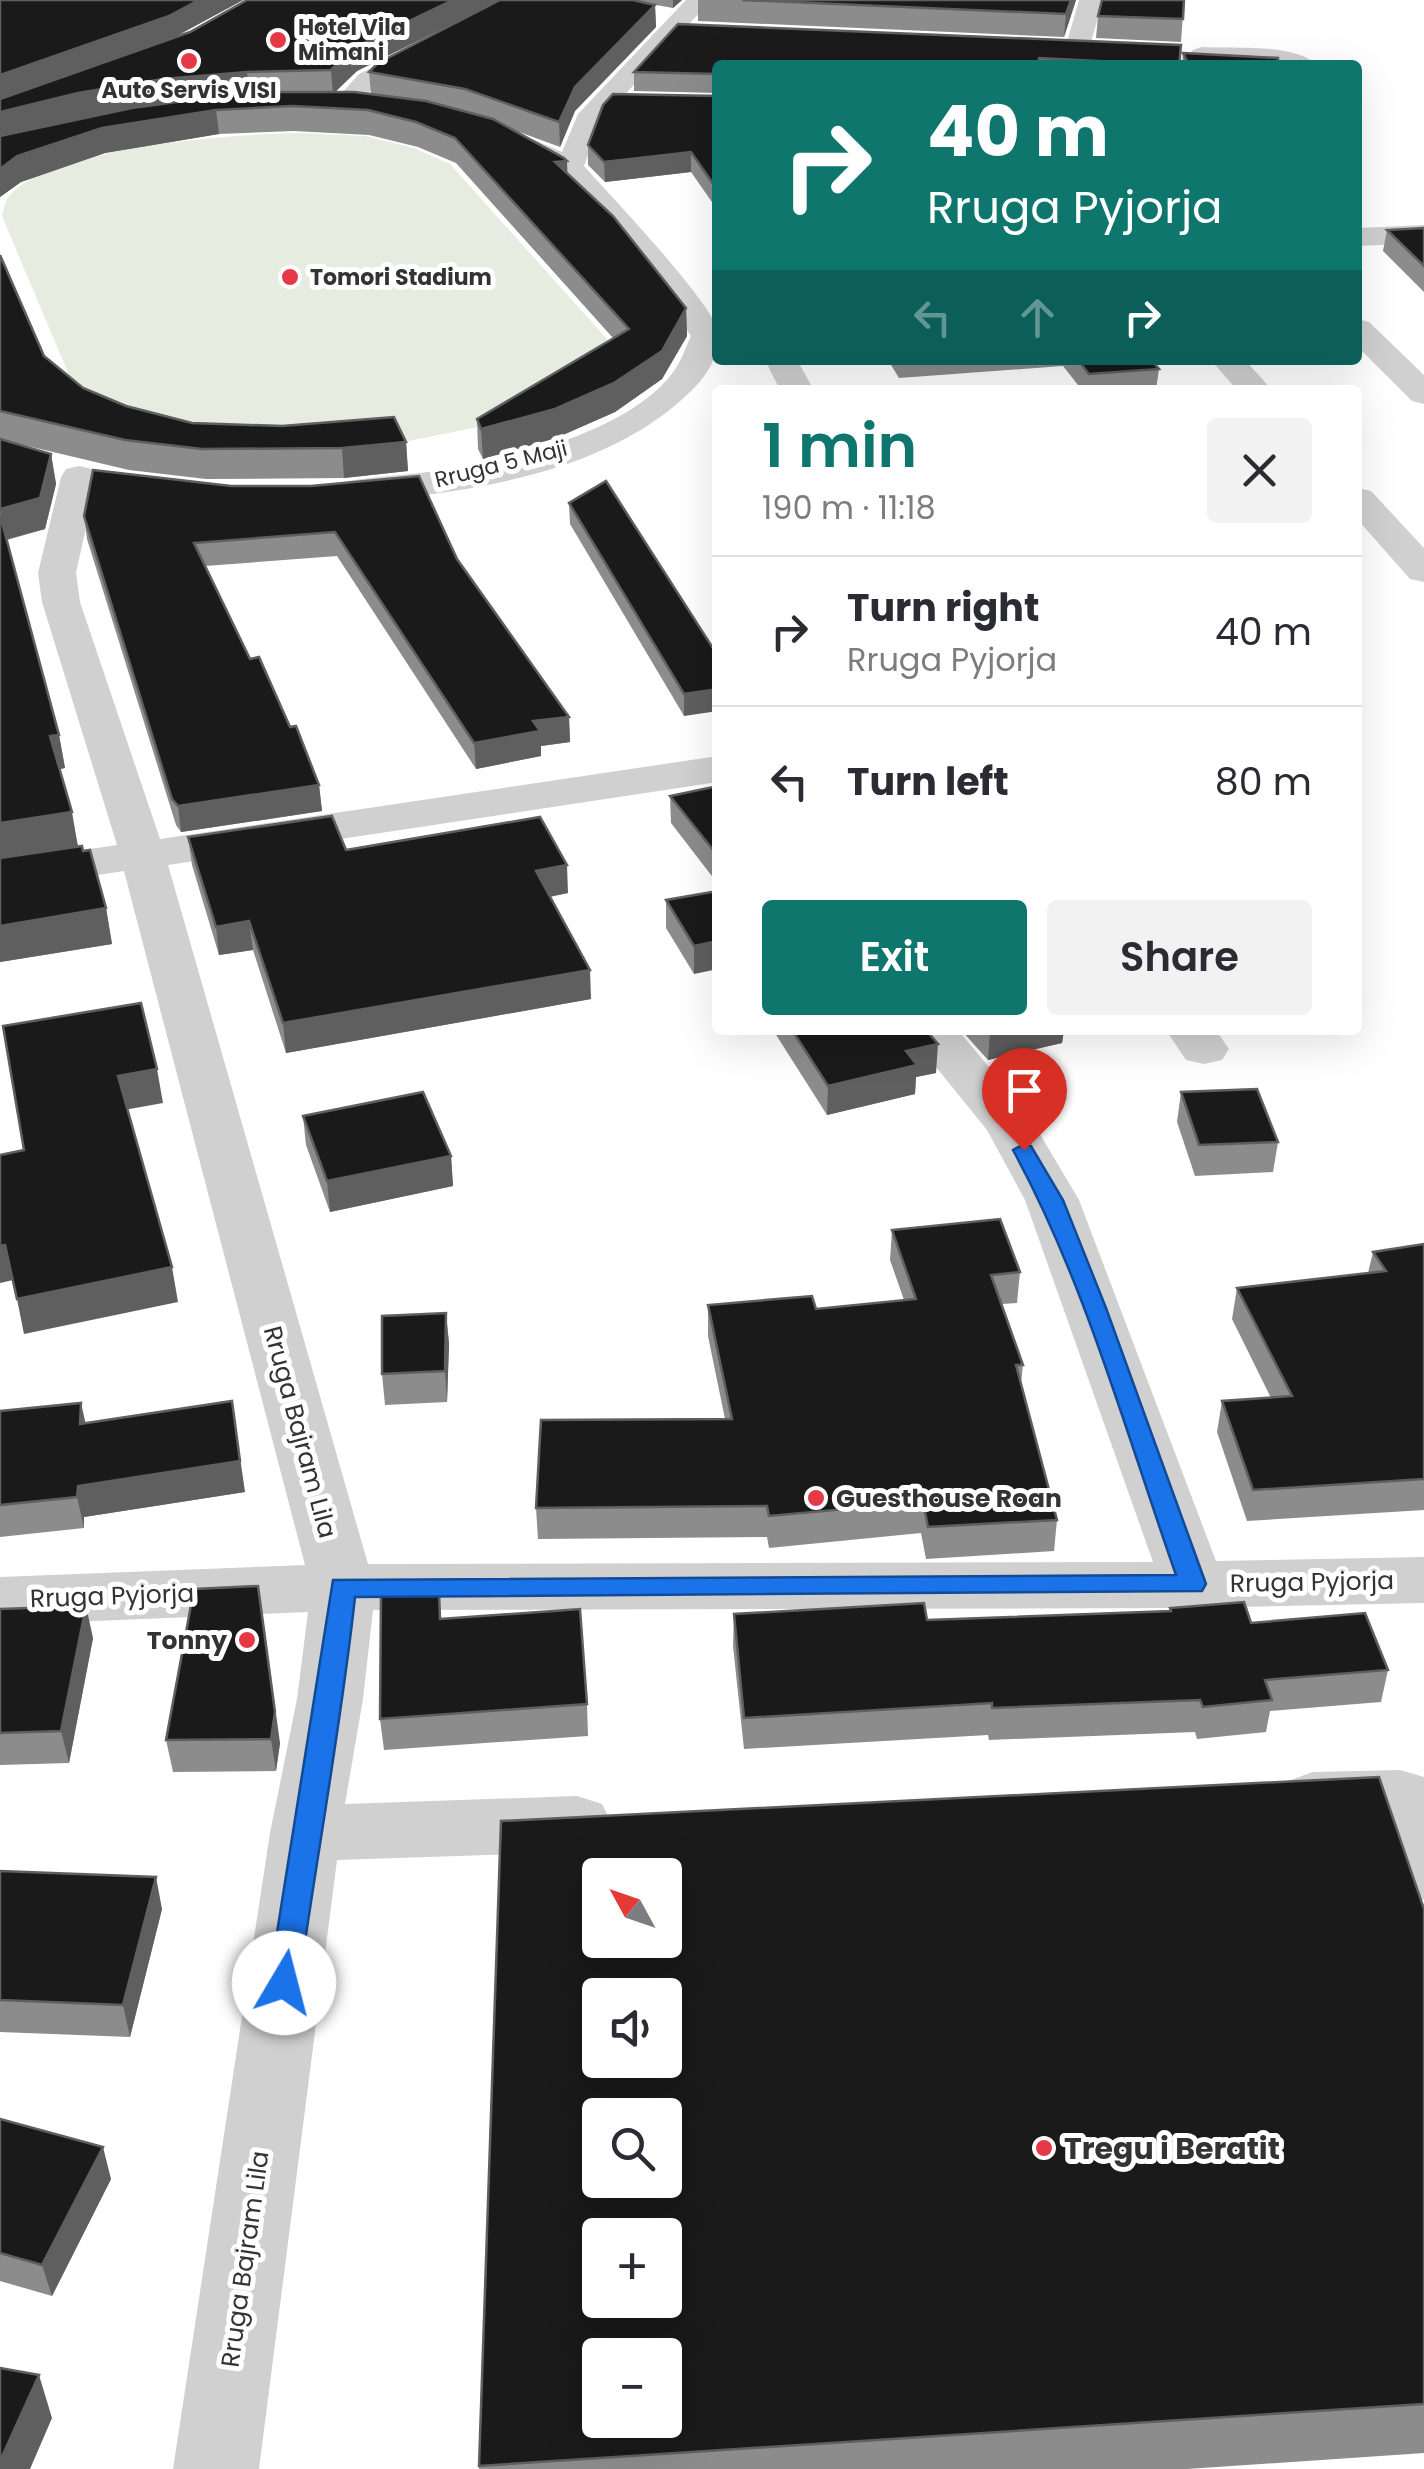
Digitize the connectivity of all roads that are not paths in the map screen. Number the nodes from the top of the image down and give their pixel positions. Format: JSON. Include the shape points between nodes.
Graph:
{"nodes":[{"id":1,"x":527,"y":0,"type":"edge"},
{"id":2,"x":699,"y":0,"type":"edge"},
{"id":3,"x":1091,"y":0,"type":"edge"},
{"id":4,"x":646,"y":14,"type":"edge"},
{"id":5,"x":678,"y":26,"type":"junction"},
{"id":6,"x":712,"y":32,"type":"edge"},
{"id":7,"x":1078,"y":49,"type":"edge"},
{"id":8,"x":1174,"y":54,"type":"edge"},
{"id":9,"x":1266,"y":60,"type":"edge"},
{"id":10,"x":605,"y":101,"type":"junction"},
{"id":11,"x":643,"y":102,"type":"edge"},
{"id":12,"x":391,"y":111,"type":"edge"},
{"id":13,"x":463,"y":124,"type":"edge"},
{"id":14,"x":570,"y":167,"type":"junction"},
{"id":15,"x":1424,"y":234,"type":"edge"},
{"id":16,"x":1362,"y":237,"type":"edge"},
{"id":17,"x":700,"y":274,"type":"dead end"},
{"id":18,"x":664,"y":276,"type":"junction"},
{"id":19,"x":1362,"y":333,"type":"edge"},
{"id":20,"x":1233,"y":365,"type":"edge"},
{"id":21,"x":1251,"y":385,"type":"edge"},
{"id":22,"x":1424,"y":394,"type":"edge"},
{"id":23,"x":701,"y":407,"type":"dead end"},
{"id":24,"x":652,"y":410,"type":"junction"},
{"id":25,"x":79,"y":476,"type":"dead end"},
{"id":26,"x":323,"y":494,"type":"edge"},
{"id":27,"x":1362,"y":503,"type":"edge"},
{"id":28,"x":1424,"y":570,"type":"edge"},
{"id":29,"x":712,"y":771,"type":"edge"},
{"id":30,"x":143,"y":856,"type":"junction"},
{"id":31,"x":0,"y":876,"type":"edge"},
{"id":32,"x":935,"y":1035,"type":"edge"},
{"id":33,"x":1424,"y":1580,"type":"edge"},
{"id":34,"x":1192,"y":1584,"type":"junction"},
{"id":35,"x":342,"y":1587,"type":"junction"},
{"id":36,"x":0,"y":1601,"type":"edge"},
{"id":37,"x":1260,"y":1802,"type":"edge"},
{"id":38,"x":644,"y":1822,"type":"edge"},
{"id":39,"x":305,"y":1834,"type":"junction"},
{"id":40,"x":1424,"y":1871,"type":"edge"},
{"id":41,"x":216,"y":2469,"type":"edge"}],
"edges":[{"from":1,"to":12,"type":"street","via":[[368,78],[329,107]]},
{"from":2,"to":5,"type":"street"},
{"from":3,"to":7,"type":"street"},
{"from":4,"to":5,"type":"street"},
{"from":5,"to":6,"type":"street"},
{"from":5,"to":10,"type":"street"},
{"from":8,"to":9,"type":"street"},
{"from":10,"to":11,"type":"street"},
{"from":10,"to":14,"type":"street","via":[[587,120]]},
{"from":13,"to":14,"type":"street","name":"Rruga 5 Maji","via":[[509,136]]},
{"from":14,"to":18,"type":"street","name":"Rruga 5 Maji"},
{"from":15,"to":16,"type":"street"},
{"from":17,"to":18,"type":"street"},
{"from":18,"to":24,"type":"street","name":"Rruga 5 Maji","via":[[707,336],[691,375]]},
{"from":19,"to":22,"type":"street"},
{"from":20,"to":21,"type":"street"},
{"from":23,"to":24,"type":"street"},
{"from":24,"to":26,"type":"street","name":"Rruga 5 Maji","via":[[524,463]]},
{"from":25,"to":30,"type":"street","name":"Rruga Bajram Lila","via":[[57,573]]},
{"from":27,"to":28,"type":"street"},
{"from":29,"to":30,"type":"street"},
{"from":30,"to":31,"type":"street"},
{"from":30,"to":35,"type":"street","name":"Rruga Bajram Lila"},
{"from":32,"to":34,"type":"street","via":[[1010,1126],[1052,1200]]},
{"from":33,"to":34,"type":"street","name":"Rruga Pyjorja"},
{"from":34,"to":35,"type":"street","name":"Rruga Pyjorja"},
{"from":35,"to":36,"type":"street","name":"Rruga Pyjorja"},
{"from":35,"to":39,"type":"street","name":"Rruga Bajram Lila"},
{"from":37,"to":40,"type":"street","via":[[1400,1797]]},
{"from":38,"to":39,"type":"street"},
{"from":39,"to":41,"type":"street","name":"Rruga Bajram Lila"}]}
